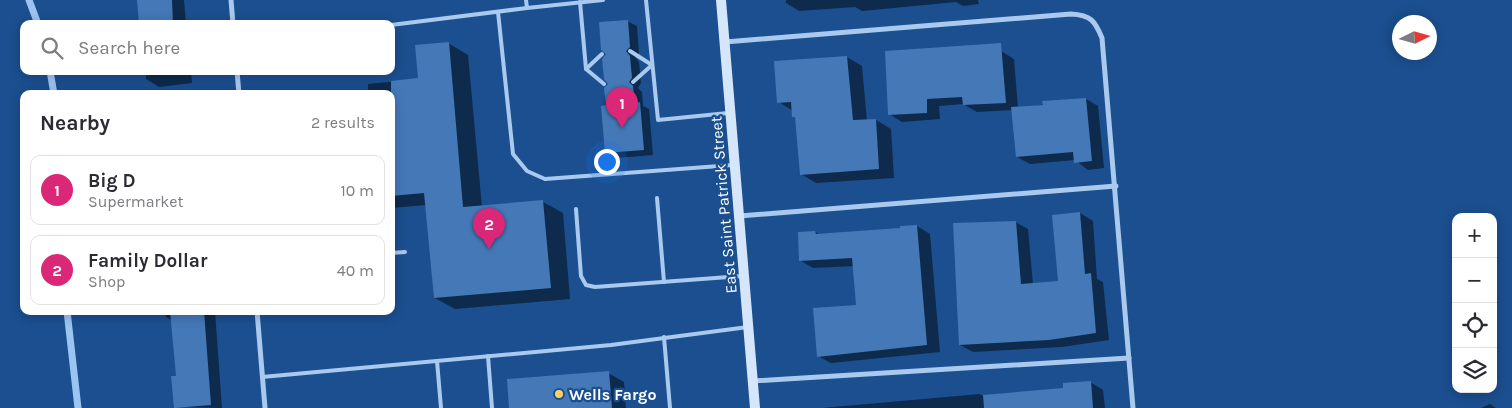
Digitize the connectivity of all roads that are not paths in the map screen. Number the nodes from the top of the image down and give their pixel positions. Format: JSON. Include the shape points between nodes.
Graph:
{"nodes":[{"id":1,"x":231,"y":0,"type":"edge"},
{"id":2,"x":526,"y":0,"type":"edge"},
{"id":3,"x":603,"y":0,"type":"edge"},
{"id":4,"x":646,"y":0,"type":"edge"},
{"id":5,"x":722,"y":0,"type":"edge"},
{"id":6,"x":580,"y":2,"type":"junction"},
{"id":7,"x":527,"y":8,"type":"junction"},
{"id":8,"x":498,"y":12,"type":"junction"},
{"id":9,"x":233,"y":20,"type":"edge"},
{"id":10,"x":395,"y":25,"type":"edge"},
{"id":11,"x":725,"y":42,"type":"junction"},
{"id":12,"x":630,"y":51,"type":"dead end"},
{"id":13,"x":602,"y":54,"type":"dead end"},
{"id":14,"x":652,"y":65,"type":"junction"},
{"id":15,"x":586,"y":69,"type":"junction"},
{"id":16,"x":237,"y":75,"type":"edge"},
{"id":17,"x":633,"y":82,"type":"dead end"},
{"id":18,"x":604,"y":84,"type":"dead end"},
{"id":19,"x":239,"y":90,"type":"edge"},
{"id":20,"x":731,"y":113,"type":"junction"},
{"id":21,"x":735,"y":165,"type":"junction"},
{"id":22,"x":1116,"y":186,"type":"junction"},
{"id":23,"x":657,"y":198,"type":"dead end"},
{"id":24,"x":576,"y":208,"type":"dead end"},
{"id":25,"x":739,"y":216,"type":"junction"},
{"id":26,"x":405,"y":252,"type":"dead end"},
{"id":27,"x":395,"y":253,"type":"edge"},
{"id":28,"x":744,"y":276,"type":"junction"},
{"id":29,"x":664,"y":282,"type":"junction"},
{"id":30,"x":257,"y":315,"type":"edge"},
{"id":31,"x":748,"y":327,"type":"junction"},
{"id":32,"x":664,"y":337,"type":"junction"},
{"id":33,"x":488,"y":356,"type":"junction"},
{"id":34,"x":1129,"y":358,"type":"junction"},
{"id":35,"x":437,"y":361,"type":"junction"},
{"id":36,"x":262,"y":377,"type":"junction"},
{"id":37,"x":753,"y":381,"type":"junction"},
{"id":38,"x":265,"y":408,"type":"edge"},
{"id":39,"x":441,"y":408,"type":"edge"},
{"id":40,"x":492,"y":408,"type":"edge"},
{"id":41,"x":670,"y":408,"type":"edge"},
{"id":42,"x":755,"y":408,"type":"edge"},
{"id":43,"x":1134,"y":408,"type":"edge"}],
"edges":[{"from":1,"to":9,"type":"street"},
{"from":2,"to":7,"type":"lane"},
{"from":3,"to":6,"type":"lane"},
{"from":4,"to":14,"type":"lane"},
{"from":5,"to":11,"type":"main road","name":"East Saint Patrick Street"},
{"from":6,"to":7,"type":"lane"},
{"from":6,"to":15,"type":"lane"},
{"from":7,"to":8,"type":"lane"},
{"from":8,"to":10,"type":"lane"},
{"from":8,"to":21,"type":"lane","via":[[513,154],[527,171],[545,179]]},
{"from":11,"to":20,"type":"main road","name":"East Saint Patrick Street"},
{"from":11,"to":22,"type":"street","via":[[1083,14],[1095,22],[1102,38]]},
{"from":12,"to":14,"type":"lane"},
{"from":13,"to":15,"type":"lane"},
{"from":14,"to":17,"type":"lane"},
{"from":14,"to":20,"type":"lane","via":[[658,120]]},
{"from":15,"to":18,"type":"lane"},
{"from":16,"to":19,"type":"street"},
{"from":20,"to":21,"type":"main road","name":"East Saint Patrick Street"},
{"from":21,"to":25,"type":"main road","name":"East Saint Patrick Street"},
{"from":22,"to":25,"type":"street"},
{"from":22,"to":34,"type":"street"},
{"from":23,"to":29,"type":"lane"},
{"from":24,"to":29,"type":"lane","via":[[582,276],[586,285]]},
{"from":25,"to":28,"type":"main road","name":"East Saint Patrick Street"},
{"from":26,"to":27,"type":"lane"},
{"from":28,"to":29,"type":"lane"},
{"from":28,"to":31,"type":"main road","name":"East Saint Patrick Street"},
{"from":30,"to":36,"type":"street"},
{"from":31,"to":32,"type":"lane"},
{"from":31,"to":37,"type":"main road","name":"East Saint Patrick Street"},
{"from":32,"to":33,"type":"lane"},
{"from":32,"to":41,"type":"lane"},
{"from":33,"to":35,"type":"lane"},
{"from":33,"to":40,"type":"lane"},
{"from":34,"to":37,"type":"street"},
{"from":34,"to":43,"type":"street"},
{"from":35,"to":36,"type":"lane"},
{"from":35,"to":39,"type":"lane"},
{"from":36,"to":38,"type":"street"},
{"from":37,"to":42,"type":"main road","name":"East Saint Patrick Street"}]}
